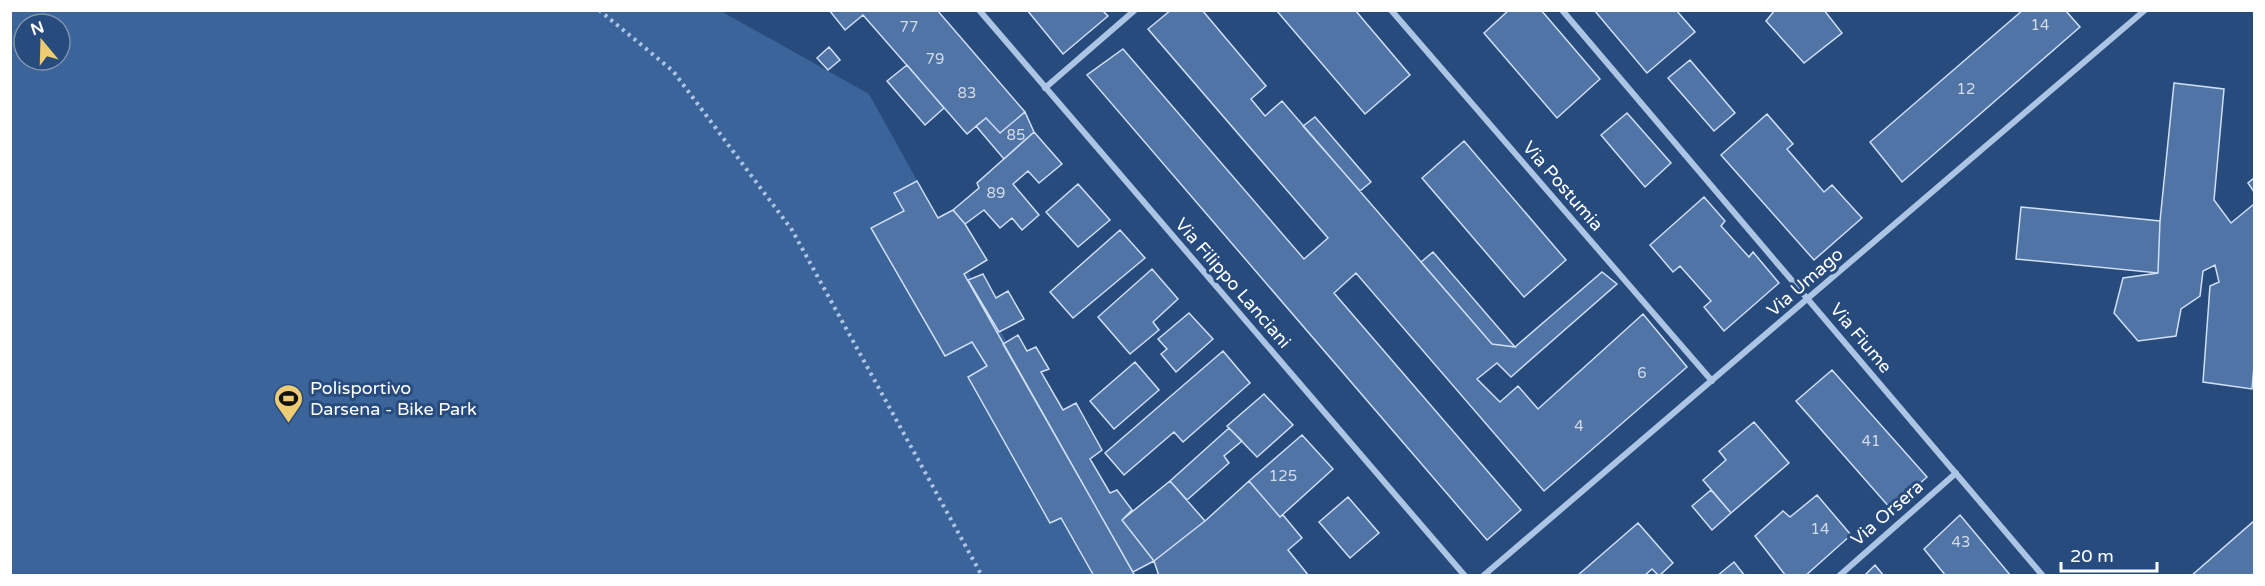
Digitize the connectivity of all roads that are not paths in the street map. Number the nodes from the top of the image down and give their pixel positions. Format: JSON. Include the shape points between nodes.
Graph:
{"nodes":[{"id":1,"x":979,"y":10,"type":"edge"},
{"id":2,"x":1135,"y":10,"type":"edge"},
{"id":3,"x":1391,"y":10,"type":"edge"},
{"id":4,"x":1562,"y":10,"type":"edge"},
{"id":5,"x":2145,"y":10,"type":"edge"},
{"id":6,"x":1045,"y":88,"type":"junction"},
{"id":7,"x":1808,"y":299,"type":"junction"},
{"id":8,"x":1712,"y":381,"type":"junction"},
{"id":9,"x":1956,"y":473,"type":"junction"},
{"id":10,"x":1465,"y":576,"type":"edge"},
{"id":11,"x":1483,"y":576,"type":"edge"},
{"id":12,"x":1839,"y":576,"type":"edge"},
{"id":13,"x":2043,"y":576,"type":"edge"}],
"edges":[{"from":1,"to":6,"type":"street","name":"Via Filippo Lanciani"},
{"from":2,"to":6,"type":"street"},
{"from":3,"to":8,"type":"street","name":"Via Postumia"},
{"from":4,"to":7,"type":"street","name":"Via Fiume"},
{"from":5,"to":7,"type":"street","name":"Via Umago"},
{"from":6,"to":10,"type":"street","name":"Via Filippo Lanciani"},
{"from":7,"to":8,"type":"street","name":"Via Umago"},
{"from":7,"to":9,"type":"street","name":"Via Fiume"},
{"from":8,"to":11,"type":"street","name":"Via Umago"},
{"from":9,"to":12,"type":"street","name":"Via Orsera"},
{"from":9,"to":13,"type":"street","name":"Via Fiume"}]}
